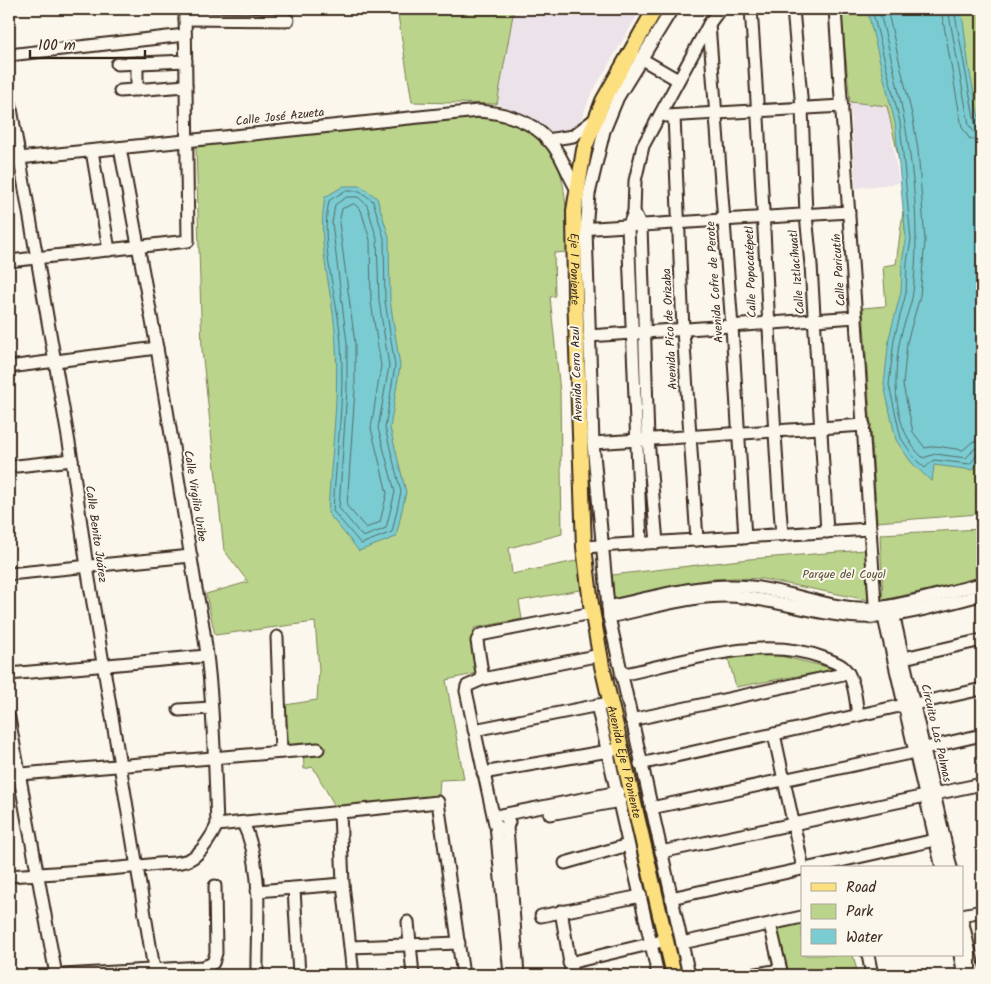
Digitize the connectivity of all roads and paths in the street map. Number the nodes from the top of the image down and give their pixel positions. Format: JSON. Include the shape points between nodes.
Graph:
{"nodes":[{"id":1,"x":655,"y":9,"type":"edge"},
{"id":2,"x":672,"y":9,"type":"edge"},
{"id":3,"x":720,"y":9,"type":"edge"},
{"id":4,"x":751,"y":9,"type":"edge"},
{"id":5,"x":792,"y":9,"type":"edge"},
{"id":6,"x":835,"y":9,"type":"edge"},
{"id":7,"x":185,"y":14,"type":"edge"},
{"id":8,"x":288,"y":20,"type":"dead end"},
{"id":9,"x":709,"y":24,"type":"junction"},
{"id":10,"x":185,"y":35,"type":"junction"},
{"id":11,"x":9,"y":55,"type":"edge"},
{"id":12,"x":640,"y":58,"type":"junction"},
{"id":13,"x":186,"y":60,"type":"junction"},
{"id":14,"x":137,"y":63,"type":"junction"},
{"id":15,"x":117,"y":64,"type":"dead end"},
{"id":16,"x":678,"y":80,"type":"junction"},
{"id":17,"x":186,"y":86,"type":"junction"},
{"id":18,"x":136,"y":90,"type":"junction"},
{"id":19,"x":120,"y":91,"type":"dead end"},
{"id":20,"x":9,"y":97,"type":"edge"},
{"id":21,"x":842,"y":106,"type":"junction"},
{"id":22,"x":802,"y":108,"type":"junction"},
{"id":23,"x":759,"y":111,"type":"junction"},
{"id":24,"x":716,"y":113,"type":"junction"},
{"id":25,"x":660,"y":116,"type":"junction"},
{"id":26,"x":674,"y":116,"type":"junction"},
{"id":27,"x":595,"y":119,"type":"junction"},
{"id":28,"x":547,"y":140,"type":"junction"},
{"id":29,"x":188,"y":141,"type":"junction"},
{"id":30,"x":120,"y":148,"type":"junction"},
{"id":31,"x":92,"y":151,"type":"junction"},
{"id":32,"x":14,"y":159,"type":"edge"},
{"id":33,"x":576,"y":188,"type":"junction"},
{"id":34,"x":634,"y":212,"type":"junction"},
{"id":35,"x":849,"y":212,"type":"junction"},
{"id":36,"x":806,"y":215,"type":"junction"},
{"id":37,"x":763,"y":218,"type":"junction"},
{"id":38,"x":724,"y":220,"type":"junction"},
{"id":39,"x":678,"y":223,"type":"junction"},
{"id":40,"x":641,"y":226,"type":"junction"},
{"id":41,"x":628,"y":227,"type":"junction"},
{"id":42,"x":576,"y":228,"type":"junction"},
{"id":43,"x":139,"y":246,"type":"junction"},
{"id":44,"x":110,"y":250,"type":"junction"},
{"id":45,"x":37,"y":259,"type":"junction"},
{"id":46,"x":9,"y":262,"type":"edge"},
{"id":47,"x":856,"y":317,"type":"junction"},
{"id":48,"x":814,"y":321,"type":"junction"},
{"id":49,"x":767,"y":325,"type":"junction"},
{"id":50,"x":732,"y":327,"type":"junction"},
{"id":51,"x":683,"y":330,"type":"junction"},
{"id":52,"x":638,"y":333,"type":"junction"},
{"id":53,"x":589,"y":336,"type":"junction"},
{"id":54,"x":157,"y":348,"type":"junction"},
{"id":55,"x":55,"y":361,"type":"junction"},
{"id":56,"x":9,"y":366,"type":"edge"},
{"id":57,"x":864,"y":425,"type":"junction"},
{"id":58,"x":822,"y":428,"type":"junction"},
{"id":59,"x":773,"y":431,"type":"junction"},
{"id":60,"x":738,"y":433,"type":"junction"},
{"id":61,"x":691,"y":436,"type":"junction"},
{"id":62,"x":642,"y":440,"type":"junction"},
{"id":63,"x":593,"y":443,"type":"junction"},
{"id":64,"x":72,"y":460,"type":"junction"},
{"id":65,"x":17,"y":466,"type":"dead end"},
{"id":66,"x":869,"y":529,"type":"junction"},
{"id":67,"x":827,"y":532,"type":"junction"},
{"id":68,"x":782,"y":535,"type":"junction"},
{"id":69,"x":745,"y":538,"type":"junction"},
{"id":70,"x":697,"y":540,"type":"junction"},
{"id":71,"x":657,"y":543,"type":"junction"},
{"id":72,"x":641,"y":544,"type":"junction"},
{"id":73,"x":604,"y":546,"type":"junction"},
{"id":74,"x":584,"y":547,"type":"junction"},
{"id":75,"x":191,"y":556,"type":"junction"},
{"id":76,"x":87,"y":567,"type":"junction"},
{"id":77,"x":9,"y":574,"type":"edge"},
{"id":78,"x":982,"y":584,"type":"edge"},
{"id":79,"x":982,"y":595,"type":"edge"},
{"id":80,"x":883,"y":611,"type":"junction"},
{"id":81,"x":608,"y":612,"type":"junction"},
{"id":82,"x":592,"y":613,"type":"junction"},
{"id":83,"x":276,"y":637,"type":"dead end"},
{"id":84,"x":982,"y":640,"type":"edge"},
{"id":85,"x":600,"y":655,"type":"junction"},
{"id":86,"x":206,"y":656,"type":"junction"},
{"id":87,"x":904,"y":658,"type":"junction"},
{"id":88,"x":105,"y":667,"type":"junction"},
{"id":89,"x":848,"y":673,"type":"junction"},
{"id":90,"x":9,"y":674,"type":"edge"},
{"id":91,"x":621,"y":675,"type":"junction"},
{"id":92,"x":483,"y":679,"type":"junction"},
{"id":93,"x":982,"y":689,"type":"edge"},
{"id":94,"x":603,"y":704,"type":"junction"},
{"id":95,"x":910,"y":705,"type":"junction"},
{"id":96,"x":211,"y":708,"type":"junction"},
{"id":97,"x":179,"y":710,"type":"dead end"},
{"id":98,"x":858,"y":716,"type":"junction"},
{"id":99,"x":9,"y":718,"type":"edge"},
{"id":100,"x":631,"y":720,"type":"junction"},
{"id":101,"x":474,"y":730,"type":"junction"},
{"id":102,"x":774,"y":734,"type":"junction"},
{"id":103,"x":982,"y":735,"type":"edge"},
{"id":104,"x":621,"y":748,"type":"junction"},
{"id":105,"x":318,"y":749,"type":"dead end"},
{"id":106,"x":920,"y":750,"type":"junction"},
{"id":107,"x":606,"y":751,"type":"junction"},
{"id":108,"x":281,"y":752,"type":"junction"},
{"id":109,"x":214,"y":758,"type":"junction"},
{"id":110,"x":640,"y":764,"type":"junction"},
{"id":111,"x":122,"y":767,"type":"junction"},
{"id":112,"x":619,"y":770,"type":"junction"},
{"id":113,"x":483,"y":773,"type":"junction"},
{"id":114,"x":15,"y":774,"type":"edge"},
{"id":115,"x":784,"y":779,"type":"junction"},
{"id":116,"x":982,"y":784,"type":"edge"},
{"id":117,"x":930,"y":795,"type":"junction"},
{"id":118,"x":619,"y":796,"type":"junction"},
{"id":119,"x":651,"y":808,"type":"junction"},
{"id":120,"x":340,"y":812,"type":"junction"},
{"id":121,"x":243,"y":822,"type":"junction"},
{"id":122,"x":503,"y":822,"type":"junction"},
{"id":123,"x":794,"y":824,"type":"junction"},
{"id":124,"x":217,"y":825,"type":"junction"},
{"id":125,"x":935,"y":840,"type":"junction"},
{"id":126,"x":628,"y":845,"type":"junction"},
{"id":127,"x":661,"y":852,"type":"junction"},
{"id":128,"x":565,"y":863,"type":"dead end"},
{"id":129,"x":803,"y":866,"type":"edge"},
{"id":130,"x":818,"y":866,"type":"edge"},
{"id":131,"x":942,"y":866,"type":"edge"},
{"id":132,"x":950,"y":866,"type":"edge"},
{"id":133,"x":136,"y":867,"type":"junction"},
{"id":134,"x":801,"y":868,"type":"edge"},
{"id":135,"x":37,"y":874,"type":"junction"},
{"id":136,"x":9,"y":876,"type":"edge"},
{"id":137,"x":343,"y":884,"type":"junction"},
{"id":138,"x":215,"y":886,"type":"dead end"},
{"id":139,"x":294,"y":889,"type":"junction"},
{"id":140,"x":257,"y":892,"type":"junction"},
{"id":141,"x":641,"y":896,"type":"junction"},
{"id":142,"x":671,"y":898,"type":"junction"},
{"id":143,"x":560,"y":911,"type":"junction"},
{"id":144,"x":982,"y":911,"type":"edge"},
{"id":145,"x":540,"y":916,"type":"dead end"},
{"id":146,"x":964,"y":916,"type":"edge"},
{"id":147,"x":801,"y":917,"type":"edge"},
{"id":148,"x":408,"y":922,"type":"dead end"},
{"id":149,"x":770,"y":924,"type":"junction"},
{"id":150,"x":667,"y":940,"type":"junction"},
{"id":151,"x":459,"y":943,"type":"junction"},
{"id":152,"x":651,"y":943,"type":"junction"},
{"id":153,"x":682,"y":943,"type":"junction"},
{"id":154,"x":410,"y":945,"type":"junction"},
{"id":155,"x":512,"y":946,"type":"junction"},
{"id":156,"x":964,"y":946,"type":"edge"},
{"id":157,"x":351,"y":948,"type":"junction"},
{"id":158,"x":868,"y":956,"type":"edge"},
{"id":159,"x":960,"y":956,"type":"edge"},
{"id":160,"x":569,"y":963,"type":"junction"},
{"id":161,"x":155,"y":972,"type":"edge"},
{"id":162,"x":781,"y":972,"type":"edge"},
{"id":163,"x":966,"y":974,"type":"edge"},
{"id":164,"x":56,"y":975,"type":"edge"},
{"id":165,"x":63,"y":975,"type":"edge"},
{"id":166,"x":257,"y":975,"type":"edge"},
{"id":167,"x":299,"y":975,"type":"edge"},
{"id":168,"x":353,"y":975,"type":"edge"},
{"id":169,"x":413,"y":975,"type":"edge"},
{"id":170,"x":463,"y":975,"type":"edge"},
{"id":171,"x":510,"y":975,"type":"edge"},
{"id":172,"x":518,"y":975,"type":"edge"},
{"id":173,"x":572,"y":975,"type":"edge"},
{"id":174,"x":658,"y":975,"type":"edge"},
{"id":175,"x":674,"y":975,"type":"edge"},
{"id":176,"x":688,"y":975,"type":"edge"},
{"id":177,"x":751,"y":975,"type":"edge"},
{"id":178,"x":872,"y":975,"type":"edge"}],
"edges":[{"from":1,"to":27,"type":"main road","name":"Eje 1 Poniente"},
{"from":2,"to":12,"type":"street","name":"Avenida Cerro Azul"},
{"from":3,"to":9,"type":"street"},
{"from":4,"to":23,"type":"street","name":"Calle Popocatépetl"},
{"from":5,"to":22,"type":"street","name":"Calle Iztlacíhuatl"},
{"from":6,"to":21,"type":"street","name":"Calle Paricutín"},
{"from":7,"to":8,"type":"street"},
{"from":7,"to":10,"type":"street"},
{"from":9,"to":16,"type":"street"},
{"from":9,"to":24,"type":"street","name":"Avenida Cofre de Perote"},
{"from":10,"to":11,"type":"street"},
{"from":10,"to":13,"type":"street"},
{"from":12,"to":16,"type":"street"},
{"from":12,"to":42,"type":"street","name":"Avenida Cerro Azul","via":[[604,131],[589,194]]},
{"from":13,"to":14,"type":"street"},
{"from":13,"to":17,"type":"street"},
{"from":14,"to":15,"type":"street"},
{"from":14,"to":18,"type":"street"},
{"from":16,"to":25,"type":"street"},
{"from":17,"to":18,"type":"street"},
{"from":17,"to":29,"type":"street"},
{"from":18,"to":19,"type":"street"},
{"from":20,"to":32,"type":"street","name":"Calle Benito Juárez"},
{"from":21,"to":22,"type":"street"},
{"from":21,"to":35,"type":"street","name":"Calle Paricutín"},
{"from":22,"to":23,"type":"street"},
{"from":22,"to":36,"type":"street","name":"Calle Iztlacíhuatl"},
{"from":23,"to":24,"type":"street"},
{"from":23,"to":37,"type":"street","name":"Calle Popocatépetl"},
{"from":24,"to":26,"type":"street"},
{"from":24,"to":38,"type":"street","name":"Avenida Cofre de Perote"},
{"from":25,"to":26,"type":"street"},
{"from":25,"to":34,"type":"street","via":[[638,161]]},
{"from":26,"to":39,"type":"street","name":"Avenida Pico de Orizaba"},
{"from":27,"to":28,"type":"street","via":[[573,136]]},
{"from":27,"to":33,"type":"main road","name":"Eje 1 Poniente"},
{"from":28,"to":29,"type":"street","name":"Calle José Azueta","via":[[516,117],[478,111]]},
{"from":28,"to":33,"type":"street","name":"Calle José Azueta","via":[[558,152]]},
{"from":29,"to":30,"type":"street","name":"Calle José Azueta"},
{"from":29,"to":43,"type":"street","via":[[188,241]]},
{"from":30,"to":31,"type":"street","name":"Calle José Azueta"},
{"from":30,"to":43,"type":"street","name":"Calle Virgilio Uribe"},
{"from":31,"to":32,"type":"street","name":"Calle José Azueta"},
{"from":31,"to":44,"type":"street"},
{"from":32,"to":45,"type":"street","name":"Calle Benito Juárez"},
{"from":33,"to":42,"type":"main road","name":"Eje 1 Poniente"},
{"from":34,"to":40,"type":"street"},
{"from":34,"to":41,"type":"street"},
{"from":35,"to":36,"type":"street"},
{"from":35,"to":47,"type":"street","name":"Calle Paricutín"},
{"from":36,"to":37,"type":"street"},
{"from":36,"to":48,"type":"street","name":"Calle Iztlacíhuatl"},
{"from":37,"to":38,"type":"street"},
{"from":37,"to":49,"type":"street","name":"Calle Popocatépetl"},
{"from":38,"to":39,"type":"street"},
{"from":38,"to":50,"type":"street","name":"Avenida Cofre de Perote"},
{"from":39,"to":40,"type":"street"},
{"from":39,"to":51,"type":"street","name":"Avenida Pico de Orizaba"},
{"from":40,"to":41,"type":"street"},
{"from":40,"to":52,"type":"street"},
{"from":41,"to":42,"type":"street"},
{"from":41,"to":52,"type":"street"},
{"from":42,"to":53,"type":"street","name":"Avenida Cerro Azul"},
{"from":42,"to":74,"type":"main road","name":"Eje 1 Poniente"},
{"from":43,"to":44,"type":"street"},
{"from":43,"to":54,"type":"street","name":"Calle Virgilio Uribe"},
{"from":44,"to":45,"type":"street"},
{"from":45,"to":46,"type":"street"},
{"from":45,"to":55,"type":"street","name":"Calle Benito Juárez"},
{"from":47,"to":48,"type":"street"},
{"from":47,"to":57,"type":"street","name":"Calle Paricutín"},
{"from":48,"to":49,"type":"street"},
{"from":48,"to":58,"type":"street","name":"Calle Iztlacíhuatl"},
{"from":49,"to":50,"type":"street"},
{"from":49,"to":59,"type":"street","name":"Calle Popocatépetl"},
{"from":50,"to":51,"type":"street"},
{"from":50,"to":60,"type":"street","name":"Avenida Cofre de Perote"},
{"from":51,"to":52,"type":"street"},
{"from":51,"to":61,"type":"street","name":"Avenida Pico de Orizaba"},
{"from":52,"to":53,"type":"street"},
{"from":52,"to":62,"type":"street"},
{"from":53,"to":63,"type":"street","name":"Avenida Cerro Azul"},
{"from":54,"to":55,"type":"street"},
{"from":54,"to":75,"type":"street","name":"Calle Virgilio Uribe"},
{"from":55,"to":56,"type":"street"},
{"from":55,"to":64,"type":"street","name":"Calle Benito Juárez"},
{"from":57,"to":58,"type":"street"},
{"from":57,"to":66,"type":"street","name":"Calle Paricutín"},
{"from":58,"to":59,"type":"street"},
{"from":58,"to":67,"type":"street","name":"Calle Iztlacíhuatl"},
{"from":59,"to":60,"type":"street"},
{"from":59,"to":68,"type":"street","name":"Calle Popocatépetl"},
{"from":60,"to":61,"type":"street"},
{"from":60,"to":69,"type":"street","name":"Avenida Cofre de Perote"},
{"from":61,"to":62,"type":"street"},
{"from":61,"to":70,"type":"street","name":"Avenida Pico de Orizaba"},
{"from":62,"to":63,"type":"street"},
{"from":62,"to":71,"type":"street"},
{"from":62,"to":72,"type":"street"},
{"from":63,"to":73,"type":"street","name":"Avenida Cerro Azul"},
{"from":64,"to":65,"type":"street"},
{"from":64,"to":76,"type":"street","name":"Calle Benito Juárez"},
{"from":66,"to":67,"type":"street"},
{"from":66,"to":80,"type":"street","name":"Calle Paricutín"},
{"from":67,"to":68,"type":"street"},
{"from":68,"to":69,"type":"street"},
{"from":69,"to":70,"type":"street"},
{"from":70,"to":71,"type":"street"},
{"from":71,"to":72,"type":"street"},
{"from":72,"to":73,"type":"street"},
{"from":73,"to":74,"type":"street"},
{"from":73,"to":81,"type":"street","name":"Avenida Cerro Azul"},
{"from":74,"to":82,"type":"main road","name":"Avenida Eje 1 Poniente"},
{"from":75,"to":76,"type":"street"},
{"from":75,"to":86,"type":"street","name":"Calle Virgilio Uribe"},
{"from":76,"to":77,"type":"street"},
{"from":76,"to":88,"type":"street","name":"Calle Benito Juárez"},
{"from":78,"to":80,"type":"street"},
{"from":79,"to":80,"type":"street"},
{"from":80,"to":81,"type":"street","via":[[846,616],[726,596]]},
{"from":80,"to":87,"type":"street","name":"Circuito Las Palmas"},
{"from":80,"to":95,"type":"street","name":"Circuito Las Palmas"},
{"from":81,"to":91,"type":"street","name":"Avenida Eje 1 Poniente"},
{"from":82,"to":85,"type":"main road","name":"Avenida Eje 1 Poniente"},
{"from":82,"to":92,"type":"street","via":[[480,635],[477,641]]},
{"from":83,"to":108,"type":"street"},
{"from":84,"to":87,"type":"street"},
{"from":85,"to":92,"type":"street"},
{"from":85,"to":94,"type":"main road","name":"Avenida Eje 1 Poniente"},
{"from":86,"to":88,"type":"street"},
{"from":86,"to":96,"type":"street","name":"Calle Virgilio Uribe"},
{"from":87,"to":95,"type":"street","name":"Circuito Las Palmas"},
{"from":88,"to":90,"type":"street"},
{"from":88,"to":111,"type":"street","name":"Calle Benito Juárez"},
{"from":89,"to":91,"type":"street","via":[[836,663],[816,656],[792,650],[762,649]]},
{"from":89,"to":98,"type":"street"},
{"from":89,"to":100,"type":"street"},
{"from":91,"to":100,"type":"street","name":"Avenida Eje 1 Poniente"},
{"from":92,"to":101,"type":"street","via":[[467,686],[466,691]]},
{"from":93,"to":95,"type":"street"},
{"from":94,"to":101,"type":"street"},
{"from":94,"to":104,"type":"main road","name":"Avenida Eje 1 Poniente"},
{"from":94,"to":107,"type":"street","name":"Avenida Eje 1 Poniente"},
{"from":95,"to":98,"type":"street"},
{"from":95,"to":106,"type":"street","name":"Circuito Las Palmas"},
{"from":96,"to":97,"type":"street"},
{"from":96,"to":109,"type":"street","name":"Calle Virgilio Uribe"},
{"from":98,"to":102,"type":"street"},
{"from":99,"to":114,"type":"street"},
{"from":100,"to":110,"type":"street","name":"Avenida Eje 1 Poniente"},
{"from":101,"to":113,"type":"street"},
{"from":102,"to":110,"type":"street"},
{"from":102,"to":115,"type":"street"},
{"from":103,"to":106,"type":"street"},
{"from":104,"to":107,"type":"street"},
{"from":104,"to":112,"type":"main road","name":"Avenida Eje 1 Poniente"},
{"from":105,"to":108,"type":"street"},
{"from":106,"to":115,"type":"street"},
{"from":106,"to":117,"type":"street","name":"Circuito Las Palmas"},
{"from":107,"to":112,"type":"street","name":"Avenida Eje 1 Poniente"},
{"from":107,"to":113,"type":"street"},
{"from":108,"to":109,"type":"street"},
{"from":109,"to":111,"type":"street"},
{"from":109,"to":124,"type":"street","name":"Calle Virgilio Uribe"},
{"from":110,"to":119,"type":"street","name":"Avenida Eje 1 Poniente"},
{"from":111,"to":114,"type":"street"},
{"from":111,"to":133,"type":"street","name":"Calle Benito Juárez"},
{"from":112,"to":118,"type":"street","name":"Avenida Eje 1 Poniente"},
{"from":112,"to":150,"type":"main road","name":"Avenida Eje 1 Poniente"},
{"from":113,"to":122,"type":"street"},
{"from":114,"to":135,"type":"street"},
{"from":115,"to":119,"type":"street"},
{"from":115,"to":123,"type":"street"},
{"from":116,"to":117,"type":"street"},
{"from":117,"to":123,"type":"street"},
{"from":117,"to":125,"type":"street","name":"Circuito Las Palmas"},
{"from":117,"to":132,"type":"street","name":"Circuito Las Palmas"},
{"from":118,"to":122,"type":"street"},
{"from":118,"to":126,"type":"street","name":"Avenida Eje 1 Poniente"},
{"from":119,"to":127,"type":"street","name":"Avenida Eje 1 Poniente"},
{"from":120,"to":121,"type":"street"},
{"from":120,"to":137,"type":"street"},
{"from":120,"to":151,"type":"street","via":[[438,802]]},
{"from":121,"to":124,"type":"street"},
{"from":121,"to":140,"type":"street","via":[[251,839]]},
{"from":122,"to":155,"type":"street"},
{"from":123,"to":127,"type":"street"},
{"from":123,"to":129,"type":"street"},
{"from":124,"to":133,"type":"street","via":[[191,859]]},
{"from":125,"to":130,"type":"street"},
{"from":125,"to":131,"type":"street","name":"Circuito Las Palmas"},
{"from":126,"to":128,"type":"street"},
{"from":126,"to":141,"type":"street","name":"Avenida Eje 1 Poniente"},
{"from":127,"to":142,"type":"street","name":"Avenida Eje 1 Poniente"},
{"from":133,"to":135,"type":"street"},
{"from":133,"to":161,"type":"street","name":"Calle Benito Juárez"},
{"from":134,"to":142,"type":"street"},
{"from":135,"to":136,"type":"street"},
{"from":135,"to":164,"type":"street"},
{"from":137,"to":139,"type":"street"},
{"from":137,"to":157,"type":"street"},
{"from":138,"to":161,"type":"street","via":[[216,953],[213,963]]},
{"from":139,"to":140,"type":"street"},
{"from":139,"to":167,"type":"street"},
{"from":140,"to":166,"type":"street"},
{"from":141,"to":143,"type":"street"},
{"from":141,"to":152,"type":"street","name":"Avenida Eje 1 Poniente"},
{"from":142,"to":153,"type":"street","name":"Avenida Eje 1 Poniente"},
{"from":143,"to":145,"type":"street"},
{"from":143,"to":160,"type":"street"},
{"from":144,"to":146,"type":"street"},
{"from":147,"to":149,"type":"street"},
{"from":148,"to":154,"type":"street"},
{"from":149,"to":153,"type":"street"},
{"from":149,"to":162,"type":"street"},
{"from":150,"to":152,"type":"street"},
{"from":150,"to":175,"type":"main road","name":"Avenida Eje 1 Poniente"},
{"from":151,"to":154,"type":"street"},
{"from":151,"to":170,"type":"street"},
{"from":152,"to":160,"type":"street"},
{"from":152,"to":174,"type":"street","name":"Avenida Eje 1 Poniente"},
{"from":153,"to":176,"type":"street","name":"Avenida Eje 1 Poniente"},
{"from":154,"to":157,"type":"street"},
{"from":154,"to":169,"type":"street"},
{"from":155,"to":171,"type":"street"},
{"from":155,"to":172,"type":"street"},
{"from":156,"to":163,"type":"street"},
{"from":157,"to":168,"type":"street"},
{"from":158,"to":178,"type":"street"},
{"from":159,"to":163,"type":"street"},
{"from":160,"to":173,"type":"street"},
{"from":161,"to":165,"type":"street"},
{"from":162,"to":177,"type":"street"}]}
